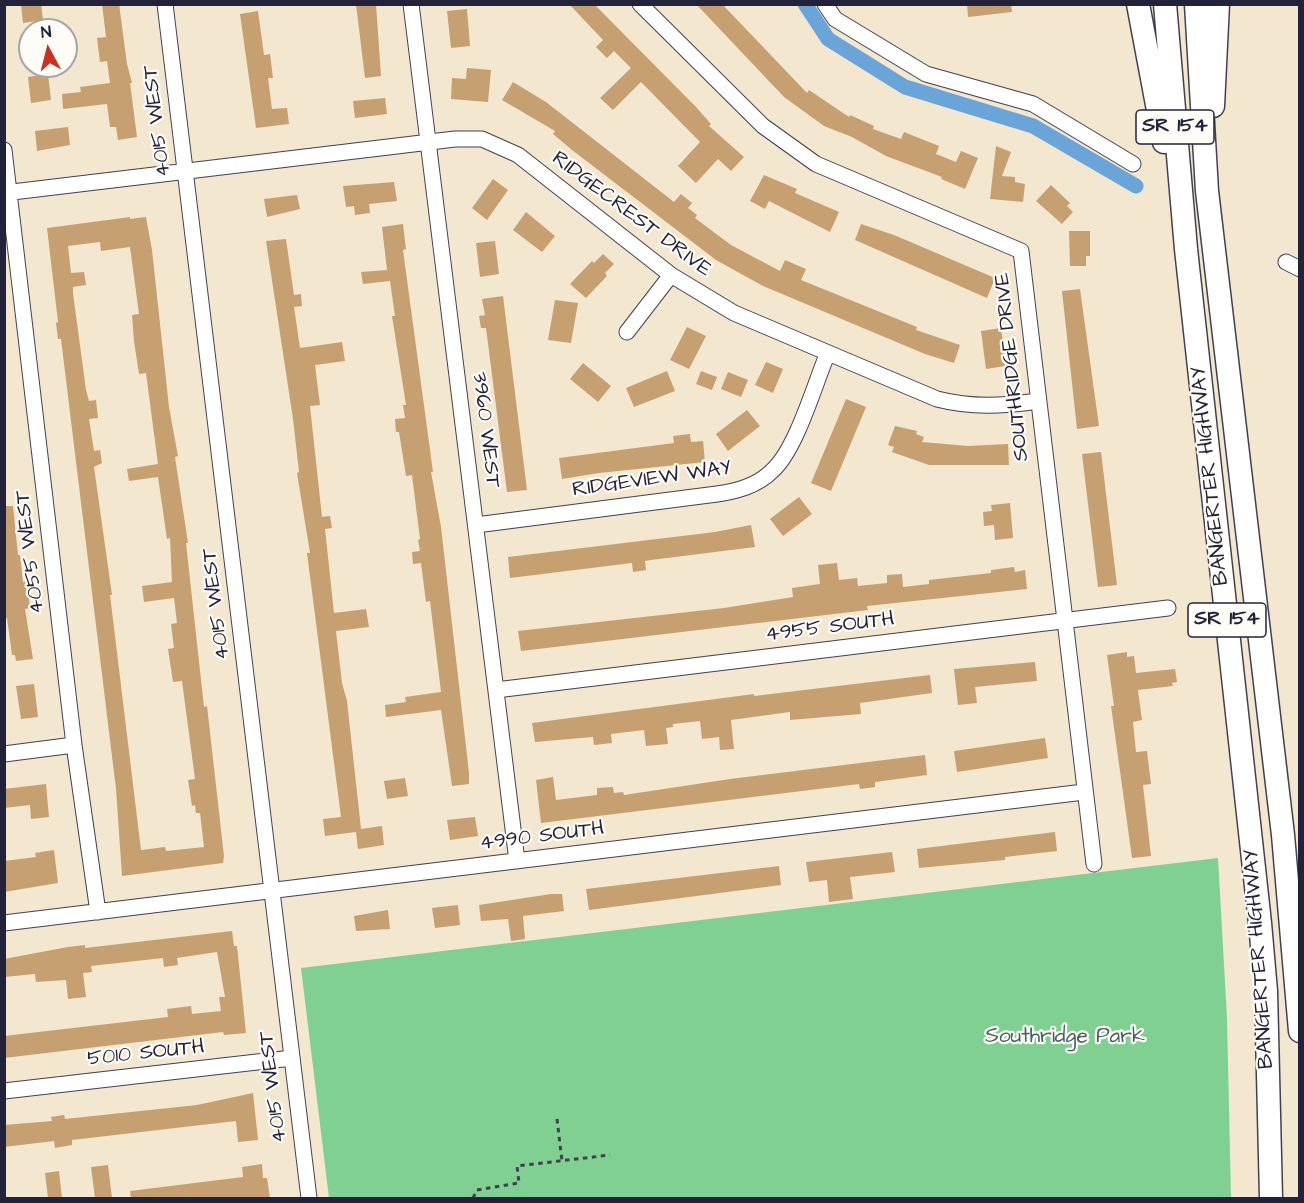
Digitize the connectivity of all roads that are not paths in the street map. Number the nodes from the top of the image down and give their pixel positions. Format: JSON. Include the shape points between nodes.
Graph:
{"nodes":[{"id":1,"x":165,"y":4,"type":"edge"},
{"id":2,"x":411,"y":4,"type":"edge"},
{"id":3,"x":640,"y":4,"type":"edge"},
{"id":4,"x":825,"y":4,"type":"edge"},
{"id":5,"x":1138,"y":4,"type":"edge"},
{"id":6,"x":1165,"y":4,"type":"edge"},
{"id":7,"x":1196,"y":4,"type":"edge"},
{"id":8,"x":1218,"y":4,"type":"edge"},
{"id":9,"x":428,"y":143,"type":"junction"},
{"id":10,"x":4,"y":150,"type":"edge"},
{"id":11,"x":1133,"y":164,"type":"dead end"},
{"id":12,"x":186,"y":171,"type":"junction"},
{"id":13,"x":1207,"y":191,"type":"junction"},
{"id":14,"x":7,"y":193,"type":"edge"},
{"id":15,"x":1186,"y":249,"type":"junction"},
{"id":16,"x":671,"y":275,"type":"junction"},
{"id":17,"x":627,"y":332,"type":"dead end"},
{"id":18,"x":827,"y":355,"type":"junction"},
{"id":19,"x":1038,"y":401,"type":"junction"},
{"id":20,"x":476,"y":525,"type":"junction"},
{"id":21,"x":1168,"y":608,"type":"dead end"},
{"id":22,"x":1064,"y":621,"type":"junction"},
{"id":23,"x":496,"y":690,"type":"junction"},
{"id":24,"x":75,"y":745,"type":"junction"},
{"id":25,"x":4,"y":754,"type":"edge"},
{"id":26,"x":1084,"y":792,"type":"junction"},
{"id":27,"x":517,"y":861,"type":"junction"},
{"id":28,"x":1094,"y":864,"type":"dead end"},
{"id":29,"x":273,"y":891,"type":"junction"},
{"id":30,"x":98,"y":912,"type":"junction"},
{"id":31,"x":4,"y":923,"type":"edge"},
{"id":32,"x":1299,"y":1031,"type":"edge"},
{"id":33,"x":292,"y":1058,"type":"junction"},
{"id":34,"x":4,"y":1091,"type":"edge"},
{"id":35,"x":309,"y":1198,"type":"edge"},
{"id":36,"x":1271,"y":1198,"type":"edge"}],
"edges":[{"from":1,"to":12,"type":"street","name":"4015 WEST"},
{"from":2,"to":9,"type":"street","name":"3960 WEST"},
{"from":3,"to":19,"type":"street","name":"SOUTHRIDGE DRIVE","via":[[763,126],[816,164],[1021,251]]},
{"from":4,"to":11,"type":"street","via":[[835,19],[926,74],[1033,104]]},
{"from":5,"to":15,"type":"highway"},
{"from":6,"to":15,"type":"highway","name":"BANGERTER HIGHWAY","number":"SR 154"},
{"from":7,"to":13,"type":"highway","name":"BANGERTER HIGHWAY","number":"SR 154"},
{"from":8,"to":13,"type":"highway"},
{"from":9,"to":12,"type":"street","name":"RIDGECREST DRIVE"},
{"from":9,"to":16,"type":"street","name":"RIDGECREST DRIVE","via":[[482,139],[501,145]]},
{"from":9,"to":20,"type":"street","name":"3960 WEST"},
{"from":10,"to":14,"type":"street","name":"4055 WEST"},
{"from":12,"to":14,"type":"street","name":"RIDGECREST DRIVE"},
{"from":12,"to":29,"type":"street","name":"4015 WEST"},
{"from":13,"to":32,"type":"highway","name":"BANGERTER HIGHWAY","number":"SR 154","via":[[1283,835]]},
{"from":14,"to":24,"type":"street","name":"4055 WEST"},
{"from":15,"to":36,"type":"highway","name":"BANGERTER HIGHWAY","number":"SR 154","via":[[1262,945]]},
{"from":16,"to":17,"type":"street"},
{"from":16,"to":18,"type":"street","name":"RIDGECREST DRIVE","via":[[734,314]]},
{"from":18,"to":19,"type":"street","name":"RIDGECREST DRIVE","via":[[958,405],[984,407]]},
{"from":18,"to":20,"type":"street","name":"RIDGEVIEW WAY","via":[[788,449],[773,471],[754,484],[717,494]]},
{"from":19,"to":22,"type":"street","name":"SOUTHRIDGE DRIVE"},
{"from":20,"to":23,"type":"street","name":"3960 WEST"},
{"from":21,"to":22,"type":"street","name":"4955 SOUTH"},
{"from":22,"to":23,"type":"street","name":"4955 SOUTH"},
{"from":22,"to":26,"type":"street","name":"SOUTHRIDGE DRIVE"},
{"from":23,"to":27,"type":"street","name":"3960 WEST"},
{"from":24,"to":25,"type":"street"},
{"from":24,"to":30,"type":"street","name":"4055 WEST"},
{"from":26,"to":27,"type":"street","name":"4990 SOUTH"},
{"from":26,"to":28,"type":"street","name":"SOUTHRIDGE DRIVE"},
{"from":27,"to":29,"type":"street","name":"4990 SOUTH"},
{"from":29,"to":30,"type":"street","name":"4990 SOUTH"},
{"from":29,"to":33,"type":"street","name":"4015 WEST"},
{"from":30,"to":31,"type":"street","name":"4990 SOUTH"},
{"from":33,"to":34,"type":"street","name":"5010 SOUTH"},
{"from":33,"to":35,"type":"street","name":"4015 WEST"}]}
